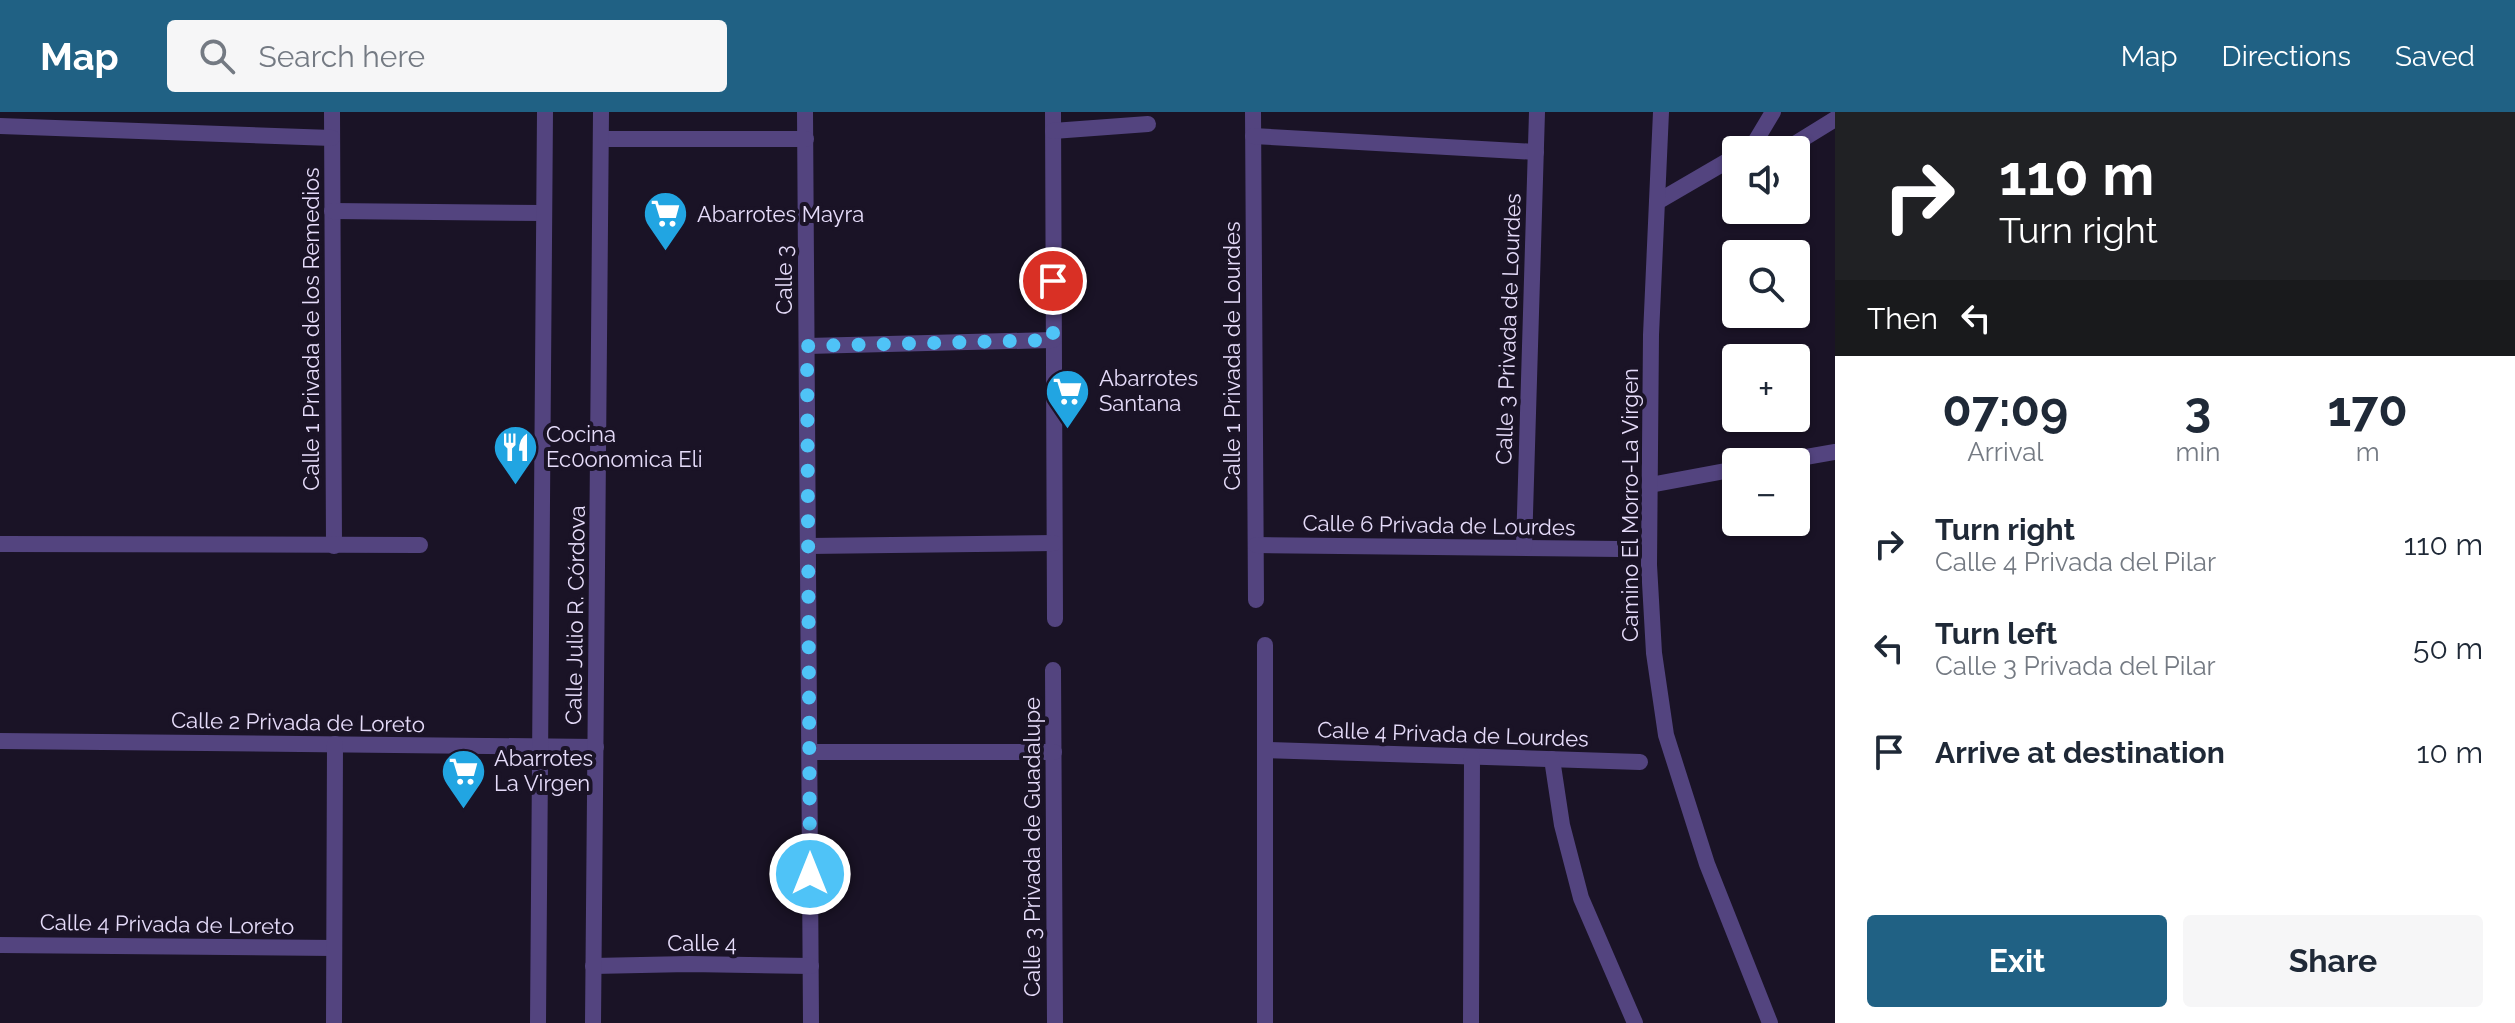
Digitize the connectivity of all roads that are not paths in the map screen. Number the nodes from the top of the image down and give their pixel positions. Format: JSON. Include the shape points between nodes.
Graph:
{"nodes":[{"id":1,"x":332,"y":112,"type":"edge"},
{"id":2,"x":545,"y":112,"type":"edge"},
{"id":3,"x":601,"y":112,"type":"edge"},
{"id":4,"x":805,"y":112,"type":"edge"},
{"id":5,"x":1053,"y":112,"type":"edge"},
{"id":6,"x":1253,"y":112,"type":"edge"},
{"id":7,"x":1537,"y":112,"type":"edge"},
{"id":8,"x":1661,"y":112,"type":"edge"},
{"id":9,"x":1773,"y":112,"type":"edge"},
{"id":10,"x":1835,"y":119,"type":"edge"},
{"id":11,"x":1148,"y":124,"type":"dead end"},
{"id":12,"x":0,"y":126,"type":"edge"},
{"id":13,"x":1053,"y":131,"type":"junction"},
{"id":14,"x":1253,"y":136,"type":"junction"},
{"id":15,"x":1757,"y":136,"type":"edge"},
{"id":16,"x":1808,"y":136,"type":"edge"},
{"id":17,"x":332,"y":138,"type":"junction"},
{"id":18,"x":602,"y":139,"type":"junction"},
{"id":19,"x":806,"y":139,"type":"junction"},
{"id":20,"x":1536,"y":152,"type":"junction"},
{"id":21,"x":1722,"y":164,"type":"edge"},
{"id":22,"x":1657,"y":202,"type":"junction"},
{"id":23,"x":332,"y":211,"type":"junction"},
{"id":24,"x":543,"y":213,"type":"junction"},
{"id":25,"x":1053,"y":340,"type":"junction"},
{"id":26,"x":807,"y":346,"type":"junction"},
{"id":27,"x":1835,"y":452,"type":"edge"},
{"id":28,"x":1810,"y":456,"type":"edge"},
{"id":29,"x":1722,"y":472,"type":"edge"},
{"id":30,"x":1650,"y":485,"type":"junction"},
{"id":31,"x":1054,"y":543,"type":"junction"},
{"id":32,"x":0,"y":544,"type":"edge"},
{"id":33,"x":420,"y":545,"type":"dead end"},
{"id":34,"x":1256,"y":545,"type":"junction"},
{"id":35,"x":334,"y":546,"type":"junction"},
{"id":36,"x":808,"y":546,"type":"junction"},
{"id":37,"x":1524,"y":547,"type":"junction"},
{"id":38,"x":1621,"y":549,"type":"dead end"},
{"id":39,"x":1256,"y":600,"type":"dead end"},
{"id":40,"x":1055,"y":619,"type":"dead end"},
{"id":41,"x":1265,"y":645,"type":"dead end"},
{"id":42,"x":1053,"y":670,"type":"dead end"},
{"id":43,"x":0,"y":741,"type":"edge"},
{"id":44,"x":335,"y":744,"type":"junction"},
{"id":45,"x":540,"y":746,"type":"junction"},
{"id":46,"x":596,"y":747,"type":"junction"},
{"id":47,"x":1266,"y":750,"type":"junction"},
{"id":48,"x":810,"y":752,"type":"junction"},
{"id":49,"x":1054,"y":752,"type":"junction"},
{"id":50,"x":1472,"y":757,"type":"junction"},
{"id":51,"x":1552,"y":759,"type":"junction"},
{"id":52,"x":1640,"y":762,"type":"dead end"},
{"id":53,"x":0,"y":945,"type":"edge"},
{"id":54,"x":334,"y":948,"type":"junction"},
{"id":55,"x":593,"y":966,"type":"junction"},
{"id":56,"x":811,"y":966,"type":"junction"},
{"id":57,"x":334,"y":1023,"type":"edge"},
{"id":58,"x":538,"y":1023,"type":"edge"},
{"id":59,"x":593,"y":1023,"type":"edge"},
{"id":60,"x":811,"y":1023,"type":"edge"},
{"id":61,"x":1055,"y":1023,"type":"edge"},
{"id":62,"x":1265,"y":1023,"type":"edge"},
{"id":63,"x":1471,"y":1023,"type":"edge"},
{"id":64,"x":1635,"y":1023,"type":"edge"},
{"id":65,"x":1770,"y":1023,"type":"edge"}],
"edges":[{"from":1,"to":17,"type":"street","name":"Calle 1 Privada de los Remedios"},
{"from":2,"to":24,"type":"street","name":"Calle Julio R. Córdova"},
{"from":3,"to":18,"type":"street","name":"Calle Julio R. Córdova"},
{"from":4,"to":19,"type":"street","name":"Calle 3"},
{"from":5,"to":13,"type":"street"},
{"from":6,"to":14,"type":"street","name":"Calle 1 Privada de Lourdes"},
{"from":7,"to":20,"type":"street","name":"Calle 3 Privada de Lourdes"},
{"from":8,"to":22,"type":"street","name":"Camino El Morro-La Virgen"},
{"from":9,"to":15,"type":"street"},
{"from":10,"to":16,"type":"street"},
{"from":11,"to":13,"type":"street"},
{"from":12,"to":17,"type":"street"},
{"from":13,"to":25,"type":"street"},
{"from":14,"to":20,"type":"street"},
{"from":14,"to":34,"type":"street","name":"Calle 1 Privada de Lourdes"},
{"from":17,"to":23,"type":"street","name":"Calle 1 Privada de los Remedios"},
{"from":18,"to":19,"type":"street"},
{"from":18,"to":46,"type":"street","name":"Calle Julio R. Córdova"},
{"from":19,"to":26,"type":"street","name":"Calle 3"},
{"from":20,"to":37,"type":"street","name":"Calle 3 Privada de Lourdes"},
{"from":21,"to":22,"type":"street"},
{"from":22,"to":30,"type":"street","name":"Camino El Morro-La Virgen"},
{"from":23,"to":24,"type":"street"},
{"from":23,"to":35,"type":"street","name":"Calle 1 Privada de los Remedios"},
{"from":24,"to":45,"type":"street","name":"Calle Julio R. Córdova"},
{"from":25,"to":26,"type":"street"},
{"from":25,"to":31,"type":"street"},
{"from":26,"to":36,"type":"street","name":"Calle 3"},
{"from":27,"to":28,"type":"street"},
{"from":29,"to":30,"type":"street"},
{"from":30,"to":65,"type":"street","name":"Camino El Morro-La Virgen","via":[[1654,653],[1666,735],[1707,864]]},
{"from":31,"to":36,"type":"street"},
{"from":31,"to":40,"type":"street"},
{"from":32,"to":35,"type":"street"},
{"from":33,"to":35,"type":"street"},
{"from":34,"to":37,"type":"street","name":"Calle 6 Privada de Lourdes"},
{"from":34,"to":39,"type":"street","name":"Calle 1 Privada de Lourdes"},
{"from":36,"to":48,"type":"street","name":"Calle 3"},
{"from":37,"to":38,"type":"street","name":"Calle 6 Privada de Lourdes"},
{"from":41,"to":47,"type":"street"},
{"from":42,"to":49,"type":"street","name":"Calle 3 Privada de Guadalupe"},
{"from":43,"to":44,"type":"street","name":"Calle 2 Privada de Loreto"},
{"from":44,"to":45,"type":"street","name":"Calle 2 Privada de Loreto"},
{"from":44,"to":54,"type":"street"},
{"from":45,"to":46,"type":"street","name":"Calle 2 Privada de Loreto"},
{"from":45,"to":58,"type":"street","name":"Calle Julio R. Córdova"},
{"from":46,"to":55,"type":"street","name":"Calle Julio R. Córdova"},
{"from":47,"to":50,"type":"street","name":"Calle 4 Privada de Lourdes"},
{"from":47,"to":62,"type":"street"},
{"from":48,"to":49,"type":"street"},
{"from":48,"to":56,"type":"street","name":"Calle 3"},
{"from":49,"to":61,"type":"street","name":"Calle 3 Privada de Guadalupe"},
{"from":50,"to":51,"type":"street","name":"Calle 4 Privada de Lourdes"},
{"from":50,"to":63,"type":"street"},
{"from":51,"to":52,"type":"street","name":"Calle 4 Privada de Lourdes"},
{"from":51,"to":64,"type":"street","via":[[1581,898]]},
{"from":53,"to":54,"type":"street","name":"Calle 4 Privada de Loreto"},
{"from":54,"to":57,"type":"street"},
{"from":55,"to":56,"type":"street","name":"Calle 4"},
{"from":55,"to":59,"type":"street","name":"Calle Julio R. Córdova"},
{"from":56,"to":60,"type":"street","name":"Calle 3"}]}
